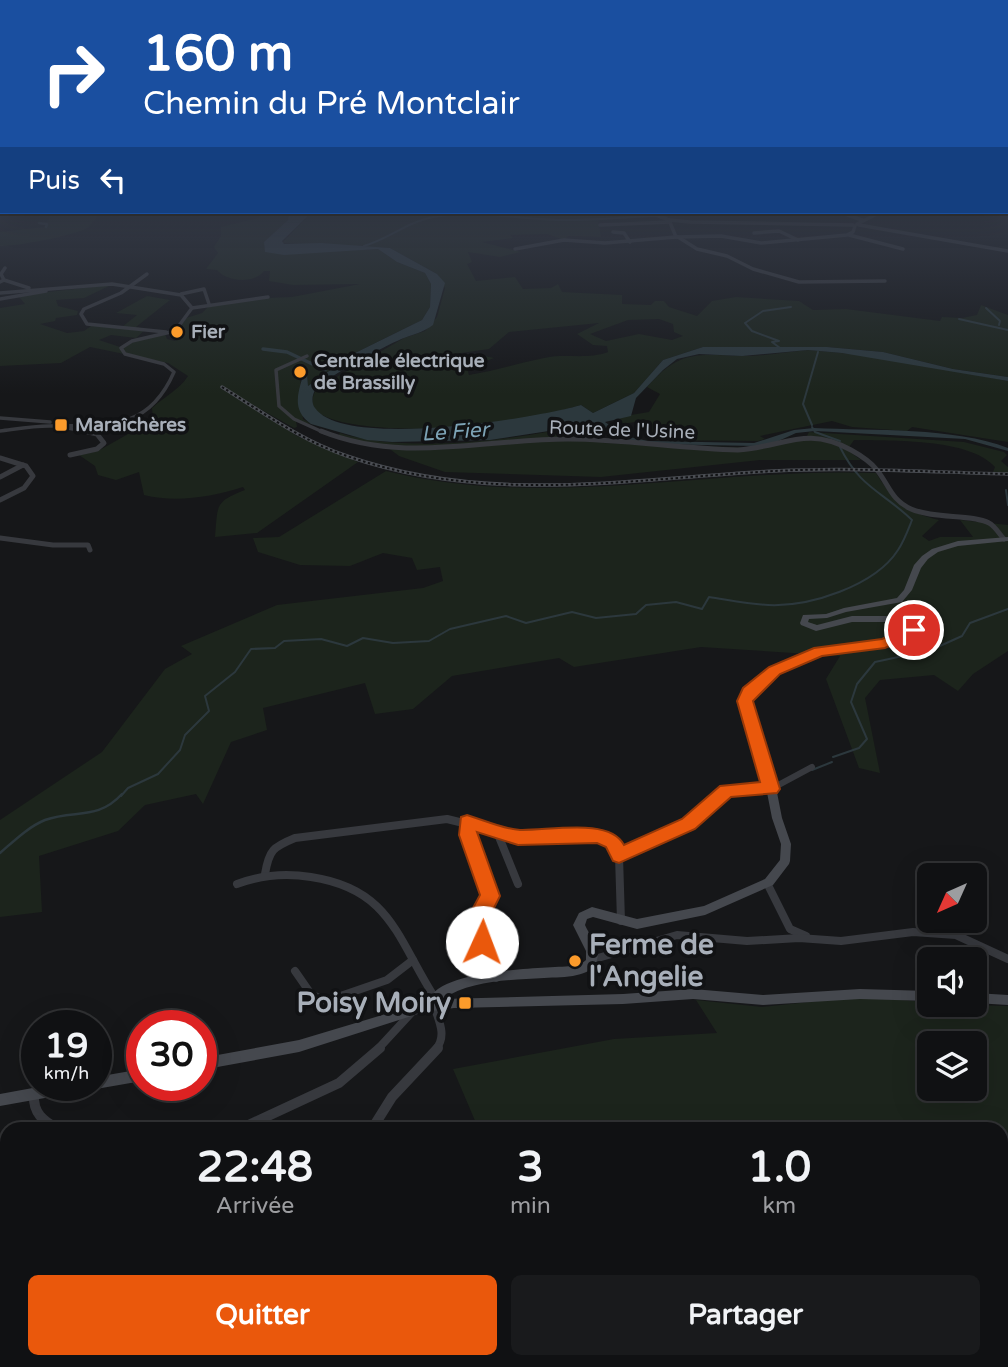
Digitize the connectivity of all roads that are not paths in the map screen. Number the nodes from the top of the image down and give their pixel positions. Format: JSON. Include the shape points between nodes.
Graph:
{"nodes":[{"id":1,"x":747,"y":266,"type":"edge"},
{"id":2,"x":5,"y":268,"type":"dead end"},
{"id":3,"x":146,"y":274,"type":"dead end"},
{"id":4,"x":2,"y":281,"type":"edge"},
{"id":5,"x":885,"y":281,"type":"dead end"},
{"id":6,"x":132,"y":286,"type":"junction"},
{"id":7,"x":81,"y":287,"type":"junction"},
{"id":8,"x":32,"y":289,"type":"junction"},
{"id":9,"x":0,"y":293,"type":"edge"},
{"id":10,"x":18,"y":293,"type":"dead end"},
{"id":11,"x":179,"y":294,"type":"junction"},
{"id":12,"x":268,"y":297,"type":"dead end"},
{"id":13,"x":0,"y":299,"type":"edge"},
{"id":14,"x":209,"y":304,"type":"junction"},
{"id":15,"x":192,"y":308,"type":"junction"},
{"id":16,"x":167,"y":333,"type":"junction"},
{"id":17,"x":305,"y":357,"type":"dead end"},
{"id":18,"x":0,"y":418,"type":"edge"},
{"id":19,"x":53,"y":425,"type":"junction"},
{"id":20,"x":61,"y":425,"type":"junction"},
{"id":21,"x":0,"y":431,"type":"edge"},
{"id":22,"x":70,"y":455,"type":"dead end"},
{"id":23,"x":0,"y":458,"type":"edge"},
{"id":24,"x":24,"y":465,"type":"junction"},
{"id":25,"x":1,"y":475,"type":"edge"},
{"id":26,"x":0,"y":500,"type":"edge"},
{"id":27,"x":0,"y":538,"type":"edge"},
{"id":28,"x":1006,"y":539,"type":"edge"},
{"id":29,"x":90,"y":550,"type":"dead end"},
{"id":30,"x":812,"y":767,"type":"dead end"},
{"id":31,"x":771,"y":789,"type":"junction"},
{"id":32,"x":467,"y":822,"type":"junction"},
{"id":33,"x":497,"y":832,"type":"junction"},
{"id":34,"x":619,"y":856,"type":"junction"},
{"id":35,"x":265,"y":874,"type":"junction"},
{"id":36,"x":767,"y":883,"type":"junction"},
{"id":37,"x":237,"y":884,"type":"dead end"},
{"id":38,"x":518,"y":884,"type":"dead end"},
{"id":39,"x":621,"y":921,"type":"junction"},
{"id":40,"x":811,"y":939,"type":"junction"},
{"id":41,"x":1008,"y":959,"type":"edge"},
{"id":42,"x":413,"y":960,"type":"junction"},
{"id":43,"x":591,"y":960,"type":"junction"},
{"id":44,"x":295,"y":971,"type":"dead end"},
{"id":45,"x":496,"y":978,"type":"junction"},
{"id":46,"x":917,"y":995,"type":"edge"},
{"id":47,"x":987,"y":999,"type":"edge"},
{"id":48,"x":1008,"y":1000,"type":"edge"},
{"id":49,"x":435,"y":1002,"type":"junction"},
{"id":50,"x":412,"y":1011,"type":"junction"},
{"id":51,"x":217,"y":1061,"type":"edge"},
{"id":52,"x":21,"y":1097,"type":"edge"},
{"id":53,"x":0,"y":1100,"type":"edge"},
{"id":54,"x":33,"y":1101,"type":"edge"},
{"id":55,"x":47,"y":1122,"type":"edge"},
{"id":56,"x":255,"y":1122,"type":"edge"},
{"id":57,"x":376,"y":1122,"type":"edge"}],
"edges":[{"from":1,"to":5,"type":"street","via":[[799,282]]},
{"from":2,"to":4,"type":"street"},
{"from":3,"to":6,"type":"street"},
{"from":4,"to":8,"type":"street"},
{"from":6,"to":7,"type":"street"},
{"from":6,"to":11,"type":"street"},
{"from":6,"to":16,"type":"street","via":[[82,310],[86,323]]},
{"from":7,"to":8,"type":"street"},
{"from":7,"to":13,"type":"street"},
{"from":8,"to":9,"type":"street"},
{"from":8,"to":10,"type":"street"},
{"from":11,"to":14,"type":"street","via":[[204,289]]},
{"from":11,"to":15,"type":"street"},
{"from":12,"to":14,"type":"street"},
{"from":14,"to":15,"type":"street"},
{"from":15,"to":16,"type":"street","via":[[176,330]]},
{"from":16,"to":20,"type":"street","via":[[130,342],[121,349],[173,371],[167,391],[153,406],[118,424]]},
{"from":17,"to":28,"type":"street","name":"Route de l'Usine","via":[[276,370],[279,406],[302,424],[346,440],[395,450],[441,451],[567,439],[655,447],[751,448],[816,436],[845,446],[876,468],[890,494],[907,507],[939,519],[989,523]]},
{"from":18,"to":19,"type":"street"},
{"from":19,"to":20,"type":"street"},
{"from":19,"to":21,"type":"street"},
{"from":20,"to":22,"type":"street","via":[[97,434],[104,442],[99,448]]},
{"from":23,"to":24,"type":"street"},
{"from":24,"to":25,"type":"street"},
{"from":24,"to":26,"type":"street","via":[[32,471],[32,480]]},
{"from":27,"to":29,"type":"street","via":[[88,545]]},
{"from":28,"to":31,"type":"street","via":[[937,549],[920,563],[906,595],[897,601],[803,620],[816,628],[854,619],[902,620],[921,612],[935,617],[934,624],[895,640],[822,651],[784,665],[747,695],[750,724]]},
{"from":30,"to":31,"type":"street"},
{"from":31,"to":34,"type":"street","via":[[726,790],[689,824]]},
{"from":31,"to":36,"type":"street","via":[[787,848],[782,865]]},
{"from":32,"to":33,"type":"street"},
{"from":32,"to":35,"type":"street","via":[[432,819],[295,838],[271,851]]},
{"from":32,"to":45,"type":"street","via":[[490,896],[477,921]]},
{"from":33,"to":34,"type":"street","via":[[532,838],[596,835],[613,842]]},
{"from":33,"to":38,"type":"street"},
{"from":34,"to":39,"type":"street"},
{"from":35,"to":37,"type":"street"},
{"from":35,"to":42,"type":"street","via":[[330,878],[368,895],[386,913]]},
{"from":36,"to":39,"type":"street","via":[[712,908],[642,924]]},
{"from":36,"to":40,"type":"street","via":[[790,929]]},
{"from":39,"to":43,"type":"street","via":[[596,912],[580,919],[580,930],[592,948]]},
{"from":40,"to":41,"type":"street","via":[[942,932],[977,942]]},
{"from":40,"to":43,"type":"street","via":[[747,942],[684,935]]},
{"from":42,"to":44,"type":"street","via":[[384,981],[326,1001],[306,990]]},
{"from":42,"to":49,"type":"street"},
{"from":43,"to":45,"type":"street","via":[[578,970]]},
{"from":45,"to":49,"type":"street","via":[[450,989]]},
{"from":46,"to":49,"type":"street","via":[[860,993],[763,1000],[693,994]]},
{"from":47,"to":48,"type":"street"},
{"from":49,"to":50,"type":"street"},
{"from":49,"to":57,"type":"street","via":[[442,1030],[440,1045],[385,1105]]},
{"from":50,"to":51,"type":"street","via":[[299,1046]]},
{"from":50,"to":56,"type":"street","via":[[392,1037],[339,1083]]},
{"from":52,"to":53,"type":"street"},
{"from":54,"to":55,"type":"street","via":[[38,1116]]}]}
